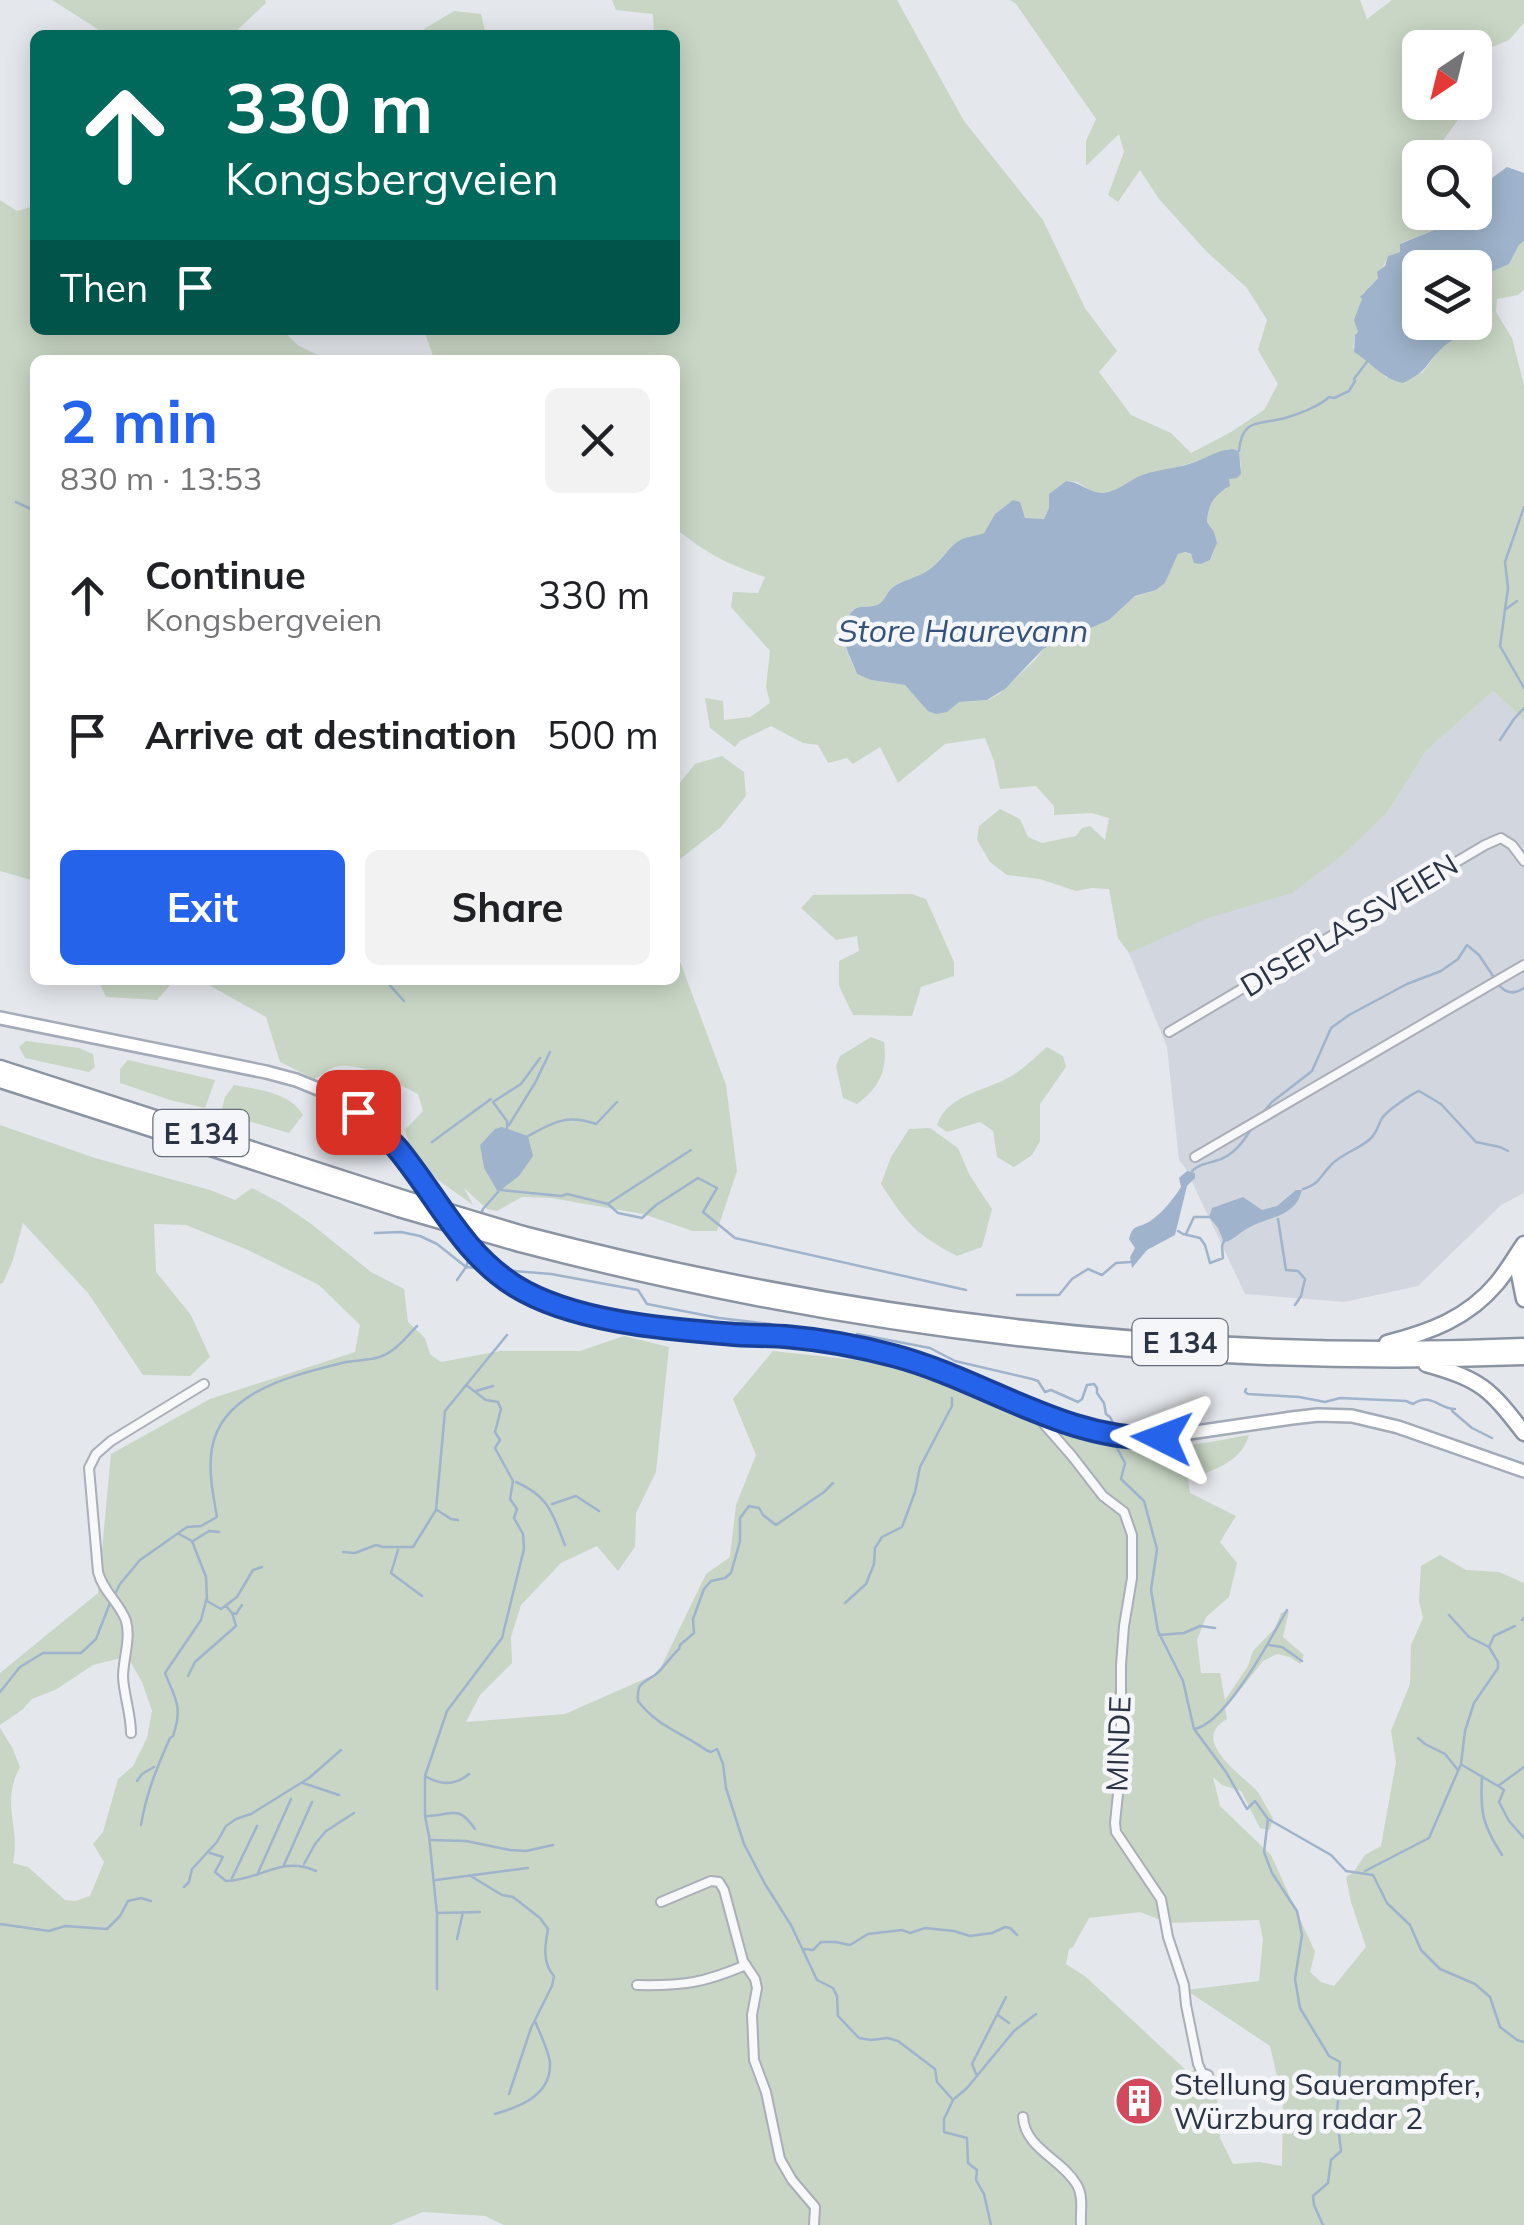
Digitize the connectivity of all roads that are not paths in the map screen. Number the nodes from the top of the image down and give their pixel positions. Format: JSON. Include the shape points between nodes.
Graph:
{"nodes":[{"id":1,"x":1524,"y":861,"type":"edge"},
{"id":2,"x":1524,"y":966,"type":"edge"},
{"id":3,"x":0,"y":1018,"type":"edge"},
{"id":4,"x":1169,"y":1032,"type":"dead end"},
{"id":5,"x":0,"y":1068,"type":"edge"},
{"id":6,"x":0,"y":1080,"type":"edge"},
{"id":7,"x":1195,"y":1158,"type":"dead end"},
{"id":8,"x":401,"y":1204,"type":"junction"},
{"id":9,"x":522,"y":1239,"type":"junction"},
{"id":10,"x":1524,"y":1244,"type":"edge"},
{"id":11,"x":1524,"y":1253,"type":"edge"},
{"id":12,"x":1524,"y":1298,"type":"edge"},
{"id":13,"x":1524,"y":1346,"type":"edge"},
{"id":14,"x":1367,"y":1349,"type":"junction"},
{"id":15,"x":1524,"y":1357,"type":"edge"},
{"id":16,"x":1412,"y":1360,"type":"junction"},
{"id":17,"x":204,"y":1384,"type":"dead end"},
{"id":18,"x":1047,"y":1420,"type":"junction"},
{"id":19,"x":1524,"y":1433,"type":"edge"},
{"id":20,"x":1524,"y":1472,"type":"edge"},
{"id":21,"x":131,"y":1734,"type":"dead end"},
{"id":22,"x":661,"y":1902,"type":"dead end"},
{"id":23,"x":746,"y":1965,"type":"junction"},
{"id":24,"x":637,"y":1985,"type":"dead end"},
{"id":25,"x":1208,"y":2075,"type":"dead end"},
{"id":26,"x":1023,"y":2117,"type":"dead end"},
{"id":27,"x":814,"y":2225,"type":"edge"},
{"id":28,"x":1082,"y":2225,"type":"edge"}],
"edges":[{"from":1,"to":4,"type":"street","name":"DISEPLASSVEIEN","via":[[1501,838],[1485,845]]},
{"from":2,"to":7,"type":"street"},
{"from":3,"to":18,"type":"main road","via":[[266,1072],[328,1093],[396,1148],[479,1258],[552,1304],[645,1324],[785,1336],[890,1355],[928,1365]]},
{"from":5,"to":8,"type":"highway","number":"E 134"},
{"from":6,"to":8,"type":"highway","number":"E 134"},
{"from":8,"to":9,"type":"highway","number":"E 134","bridge":true},
{"from":9,"to":14,"type":"highway","number":"E 134","via":[[916,1315],[1128,1339]]},
{"from":9,"to":16,"type":"highway","number":"E 134","via":[[741,1296],[991,1336],[1200,1355]]},
{"from":10,"to":14,"type":"highway","number":"E 134","via":[[1496,1284],[1459,1317]]},
{"from":11,"to":12,"type":"highway"},
{"from":13,"to":14,"type":"highway","number":"E 134"},
{"from":15,"to":16,"type":"highway","number":"E 134"},
{"from":16,"to":19,"type":"highway","number":"E 134","via":[[1475,1381]]},
{"from":17,"to":21,"type":"street","via":[[111,1441],[89,1468],[98,1572],[126,1623],[123,1674]]},
{"from":18,"to":20,"type":"main road","via":[[1146,1438],[1352,1416]]},
{"from":18,"to":25,"type":"street","name":"MINDE","via":[[1129,1522],[1134,1550],[1121,1666],[1116,1832],[1161,1899],[1198,2064]]},
{"from":22,"to":23,"type":"street","via":[[720,1882]]},
{"from":23,"to":24,"type":"street","via":[[694,1983]]},
{"from":23,"to":27,"type":"street","via":[[757,1988],[754,2060],[780,2158],[815,2207]]},
{"from":26,"to":28,"type":"street","via":[[1030,2138],[1076,2184]]}]}
